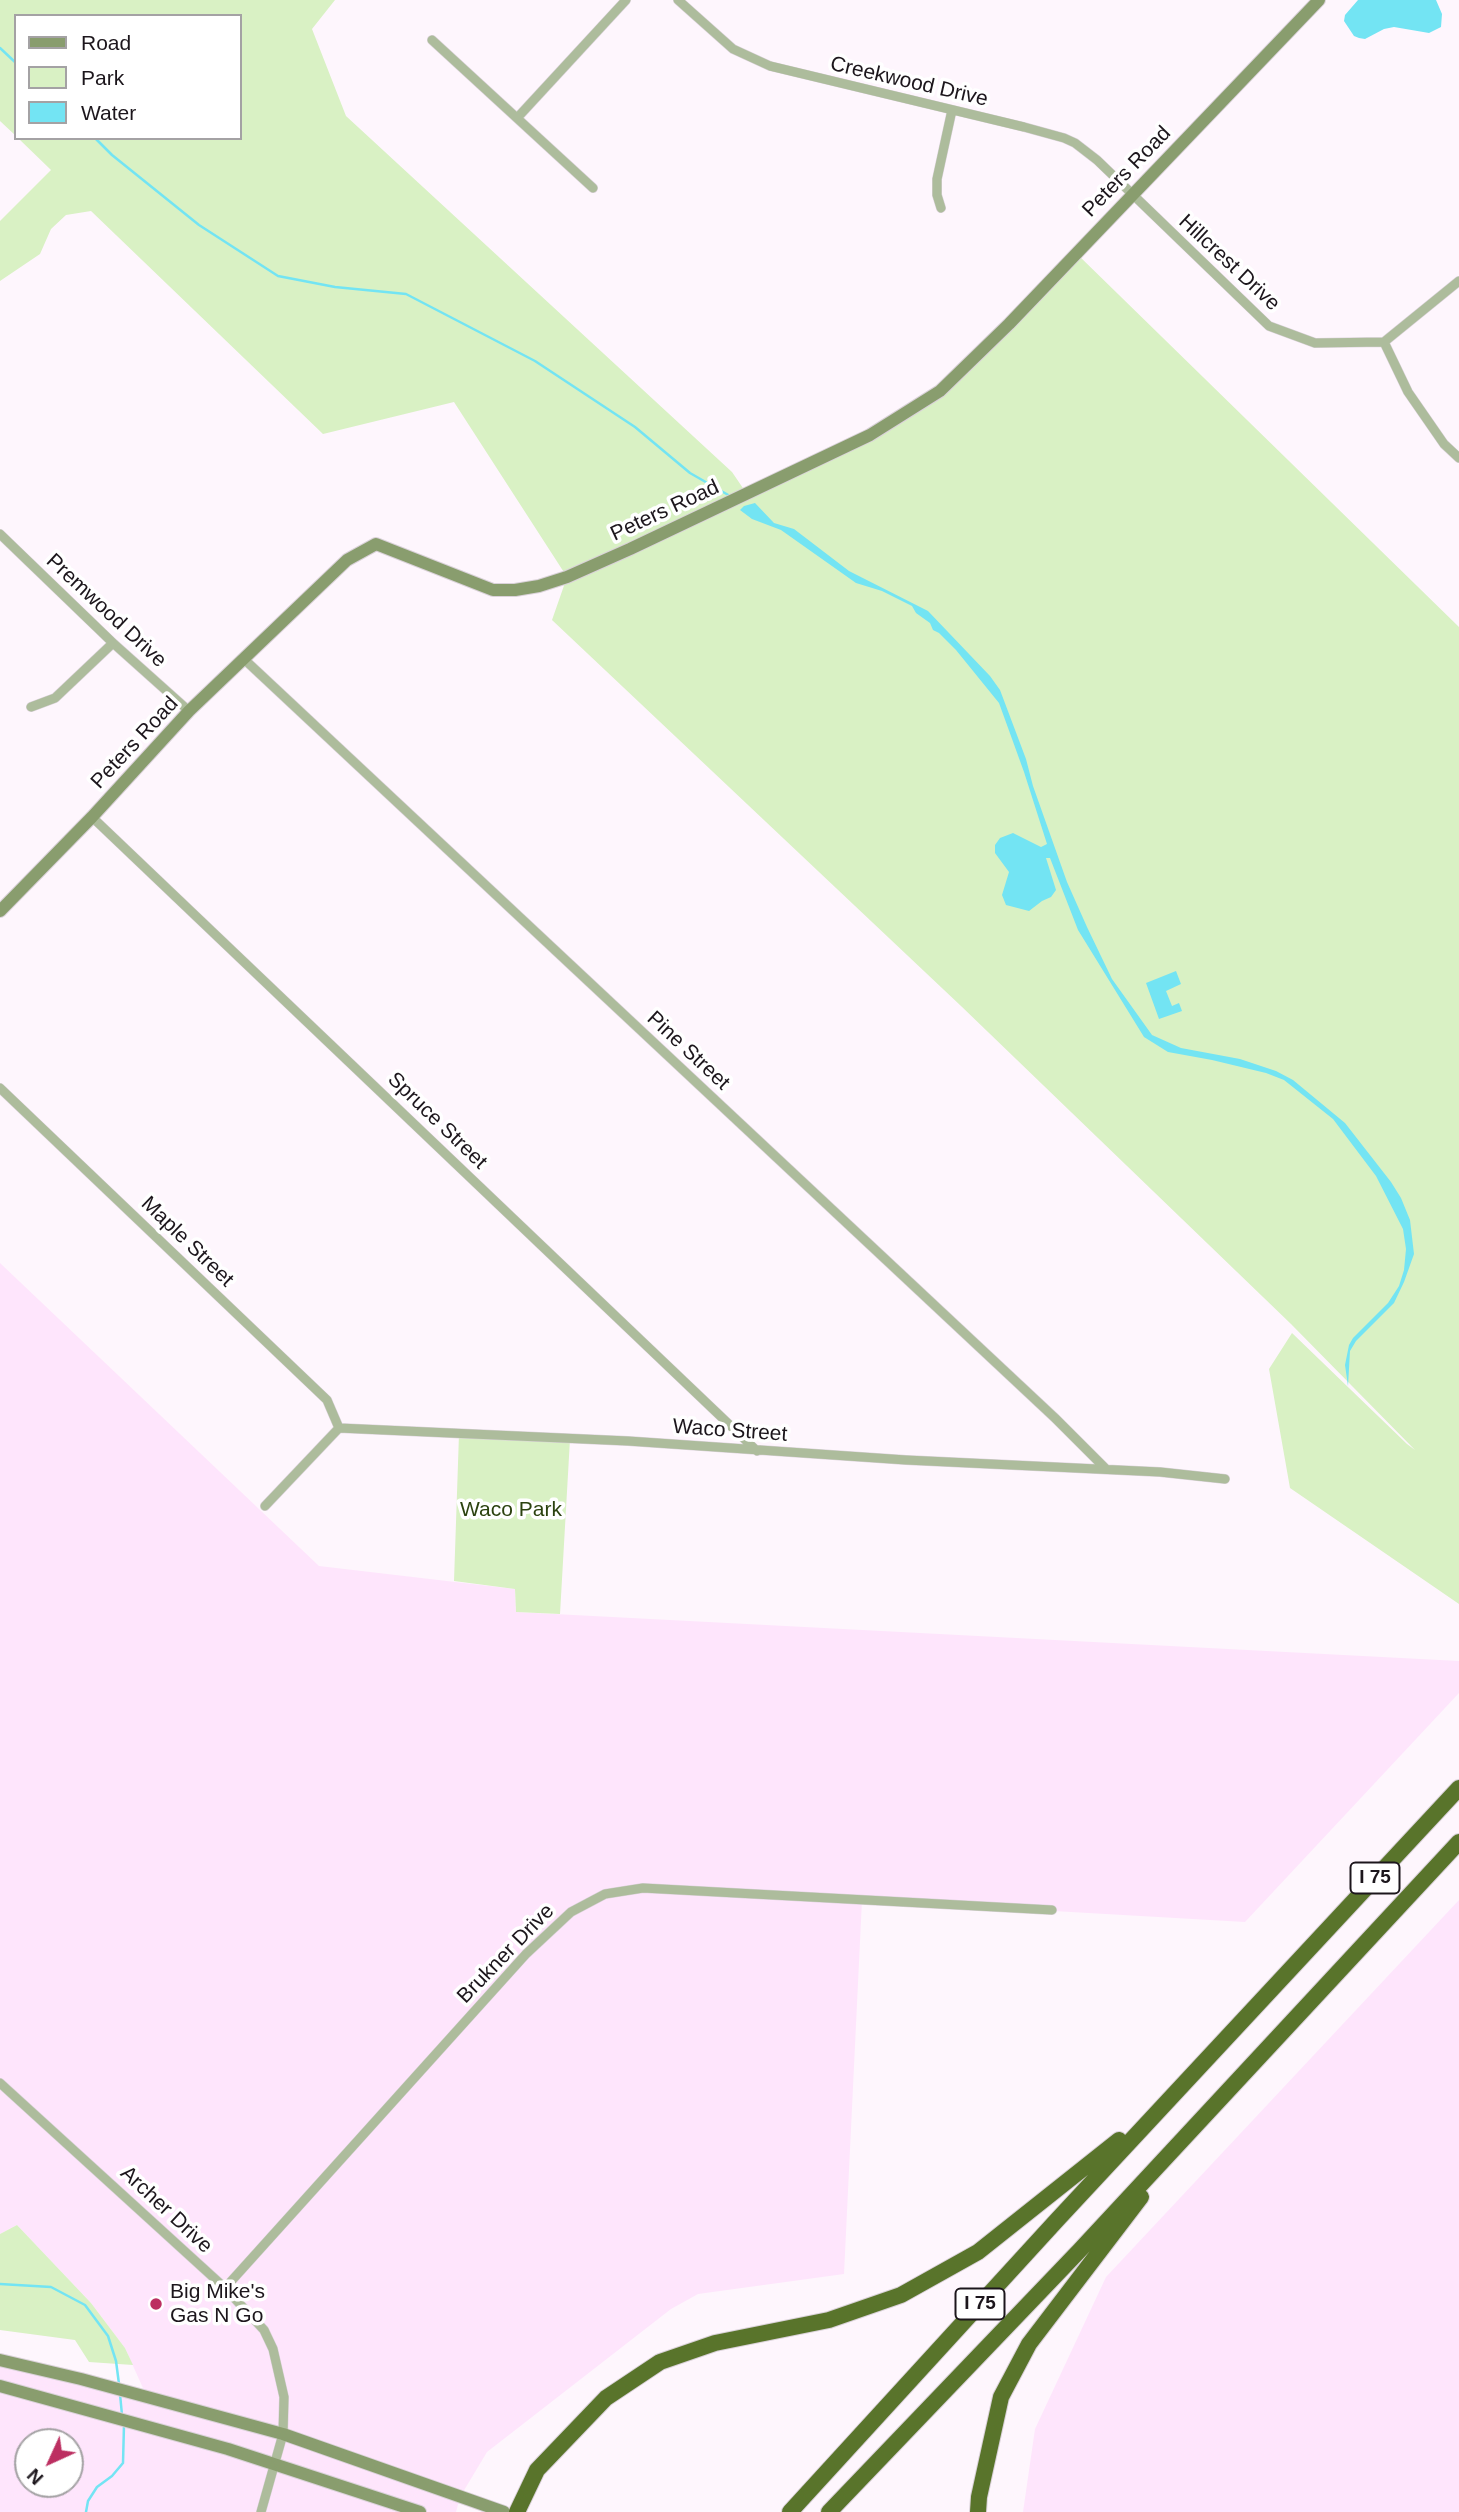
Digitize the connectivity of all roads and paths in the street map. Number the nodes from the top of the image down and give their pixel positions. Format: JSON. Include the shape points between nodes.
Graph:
{"nodes":[{"id":1,"x":626,"y":0,"type":"edge"},
{"id":2,"x":678,"y":0,"type":"edge"},
{"id":3,"x":1319,"y":0,"type":"edge"},
{"id":4,"x":432,"y":40,"type":"dead end"},
{"id":5,"x":952,"y":110,"type":"junction"},
{"id":6,"x":518,"y":117,"type":"junction"},
{"id":7,"x":593,"y":188,"type":"dead end"},
{"id":8,"x":1131,"y":195,"type":"junction"},
{"id":9,"x":941,"y":208,"type":"dead end"},
{"id":10,"x":1459,"y":281,"type":"edge"},
{"id":11,"x":1384,"y":342,"type":"junction"},
{"id":12,"x":1459,"y":458,"type":"edge"},
{"id":13,"x":0,"y":534,"type":"edge"},
{"id":14,"x":113,"y":643,"type":"junction"},
{"id":15,"x":245,"y":660,"type":"junction"},
{"id":16,"x":31,"y":707,"type":"dead end"},
{"id":17,"x":189,"y":711,"type":"junction"},
{"id":18,"x":92,"y":817,"type":"junction"},
{"id":19,"x":0,"y":911,"type":"edge"},
{"id":20,"x":0,"y":1088,"type":"edge"},
{"id":21,"x":340,"y":1428,"type":"junction"},
{"id":22,"x":758,"y":1451,"type":"junction"},
{"id":23,"x":1106,"y":1469,"type":"junction"},
{"id":24,"x":1225,"y":1479,"type":"dead end"},
{"id":25,"x":265,"y":1506,"type":"dead end"},
{"id":26,"x":1459,"y":1788,"type":"edge"},
{"id":27,"x":1459,"y":1842,"type":"edge"},
{"id":28,"x":1052,"y":1910,"type":"dead end"},
{"id":29,"x":0,"y":2083,"type":"edge"},
{"id":30,"x":1172,"y":2096,"type":"junction"},
{"id":31,"x":1199,"y":2121,"type":"junction"},
{"id":32,"x":225,"y":2288,"type":"junction"},
{"id":33,"x":0,"y":2360,"type":"edge"},
{"id":34,"x":0,"y":2386,"type":"edge"},
{"id":35,"x":283,"y":2434,"type":"junction"},
{"id":36,"x":274,"y":2465,"type":"junction"},
{"id":37,"x":261,"y":2512,"type":"edge"},
{"id":38,"x":420,"y":2512,"type":"edge"},
{"id":39,"x":504,"y":2512,"type":"edge"},
{"id":40,"x":517,"y":2512,"type":"edge"},
{"id":41,"x":790,"y":2512,"type":"edge"},
{"id":42,"x":829,"y":2512,"type":"edge"},
{"id":43,"x":978,"y":2512,"type":"edge"}],
"edges":[{"from":1,"to":6,"type":"street"},
{"from":2,"to":5,"type":"street","name":"Creekwood Drive","via":[[718,37],[753,60]]},
{"from":3,"to":8,"type":"street","name":"Peters Road"},
{"from":4,"to":6,"type":"street"},
{"from":5,"to":8,"type":"street","name":"Creekwood Drive","via":[[1064,138],[1097,160]]},
{"from":5,"to":9,"type":"street","via":[[937,179]]},
{"from":6,"to":7,"type":"street"},
{"from":8,"to":11,"type":"street","name":"Hillcrest Drive","via":[[1269,326],[1315,343]]},
{"from":8,"to":15,"type":"street","name":"Peters Road","via":[[940,391],[870,435],[539,586],[493,590],[376,544],[347,560]]},
{"from":10,"to":11,"type":"street"},
{"from":11,"to":12,"type":"street","via":[[1408,391]]},
{"from":13,"to":14,"type":"street","name":"Premwood Drive"},
{"from":14,"to":16,"type":"street","via":[[55,698]]},
{"from":14,"to":17,"type":"street","name":"Premwood Drive"},
{"from":15,"to":17,"type":"street","name":"Peters Road"},
{"from":15,"to":23,"type":"street","name":"Pine Street"},
{"from":17,"to":18,"type":"street","name":"Peters Road"},
{"from":18,"to":19,"type":"street","name":"Peters Road"},
{"from":18,"to":22,"type":"street","name":"Spruce Street"},
{"from":20,"to":21,"type":"street","name":"Maple Street","via":[[327,1400]]},
{"from":21,"to":22,"type":"street","name":"Waco Street"},
{"from":21,"to":25,"type":"street"},
{"from":22,"to":23,"type":"street","name":"Waco Street"},
{"from":23,"to":24,"type":"street","name":"Waco Street"},
{"from":26,"to":30,"type":"highway","number":"I 75"},
{"from":27,"to":31,"type":"highway","number":"I 75"},
{"from":28,"to":32,"type":"street","name":"Brukner Drive","via":[[643,1888],[605,1894],[571,1912],[526,1954]]},
{"from":29,"to":32,"type":"street","name":"Archer Drive"},
{"from":30,"to":40,"type":"highway","via":[[978,2252],[901,2295],[829,2320],[715,2343],[660,2362],[606,2398],[537,2470]]},
{"from":30,"to":41,"type":"highway","number":"I 75"},
{"from":31,"to":42,"type":"highway","number":"I 75"},
{"from":31,"to":43,"type":"highway","via":[[1030,2344],[1001,2397]]},
{"from":32,"to":35,"type":"street","name":"Archer Drive","via":[[264,2330],[273,2350],[284,2397]]},
{"from":33,"to":35,"type":"street"},
{"from":34,"to":36,"type":"street"},
{"from":35,"to":36,"type":"street","name":"Archer Drive"},
{"from":35,"to":39,"type":"street"},
{"from":36,"to":37,"type":"street","name":"Archer Drive"},
{"from":36,"to":38,"type":"street"}]}
